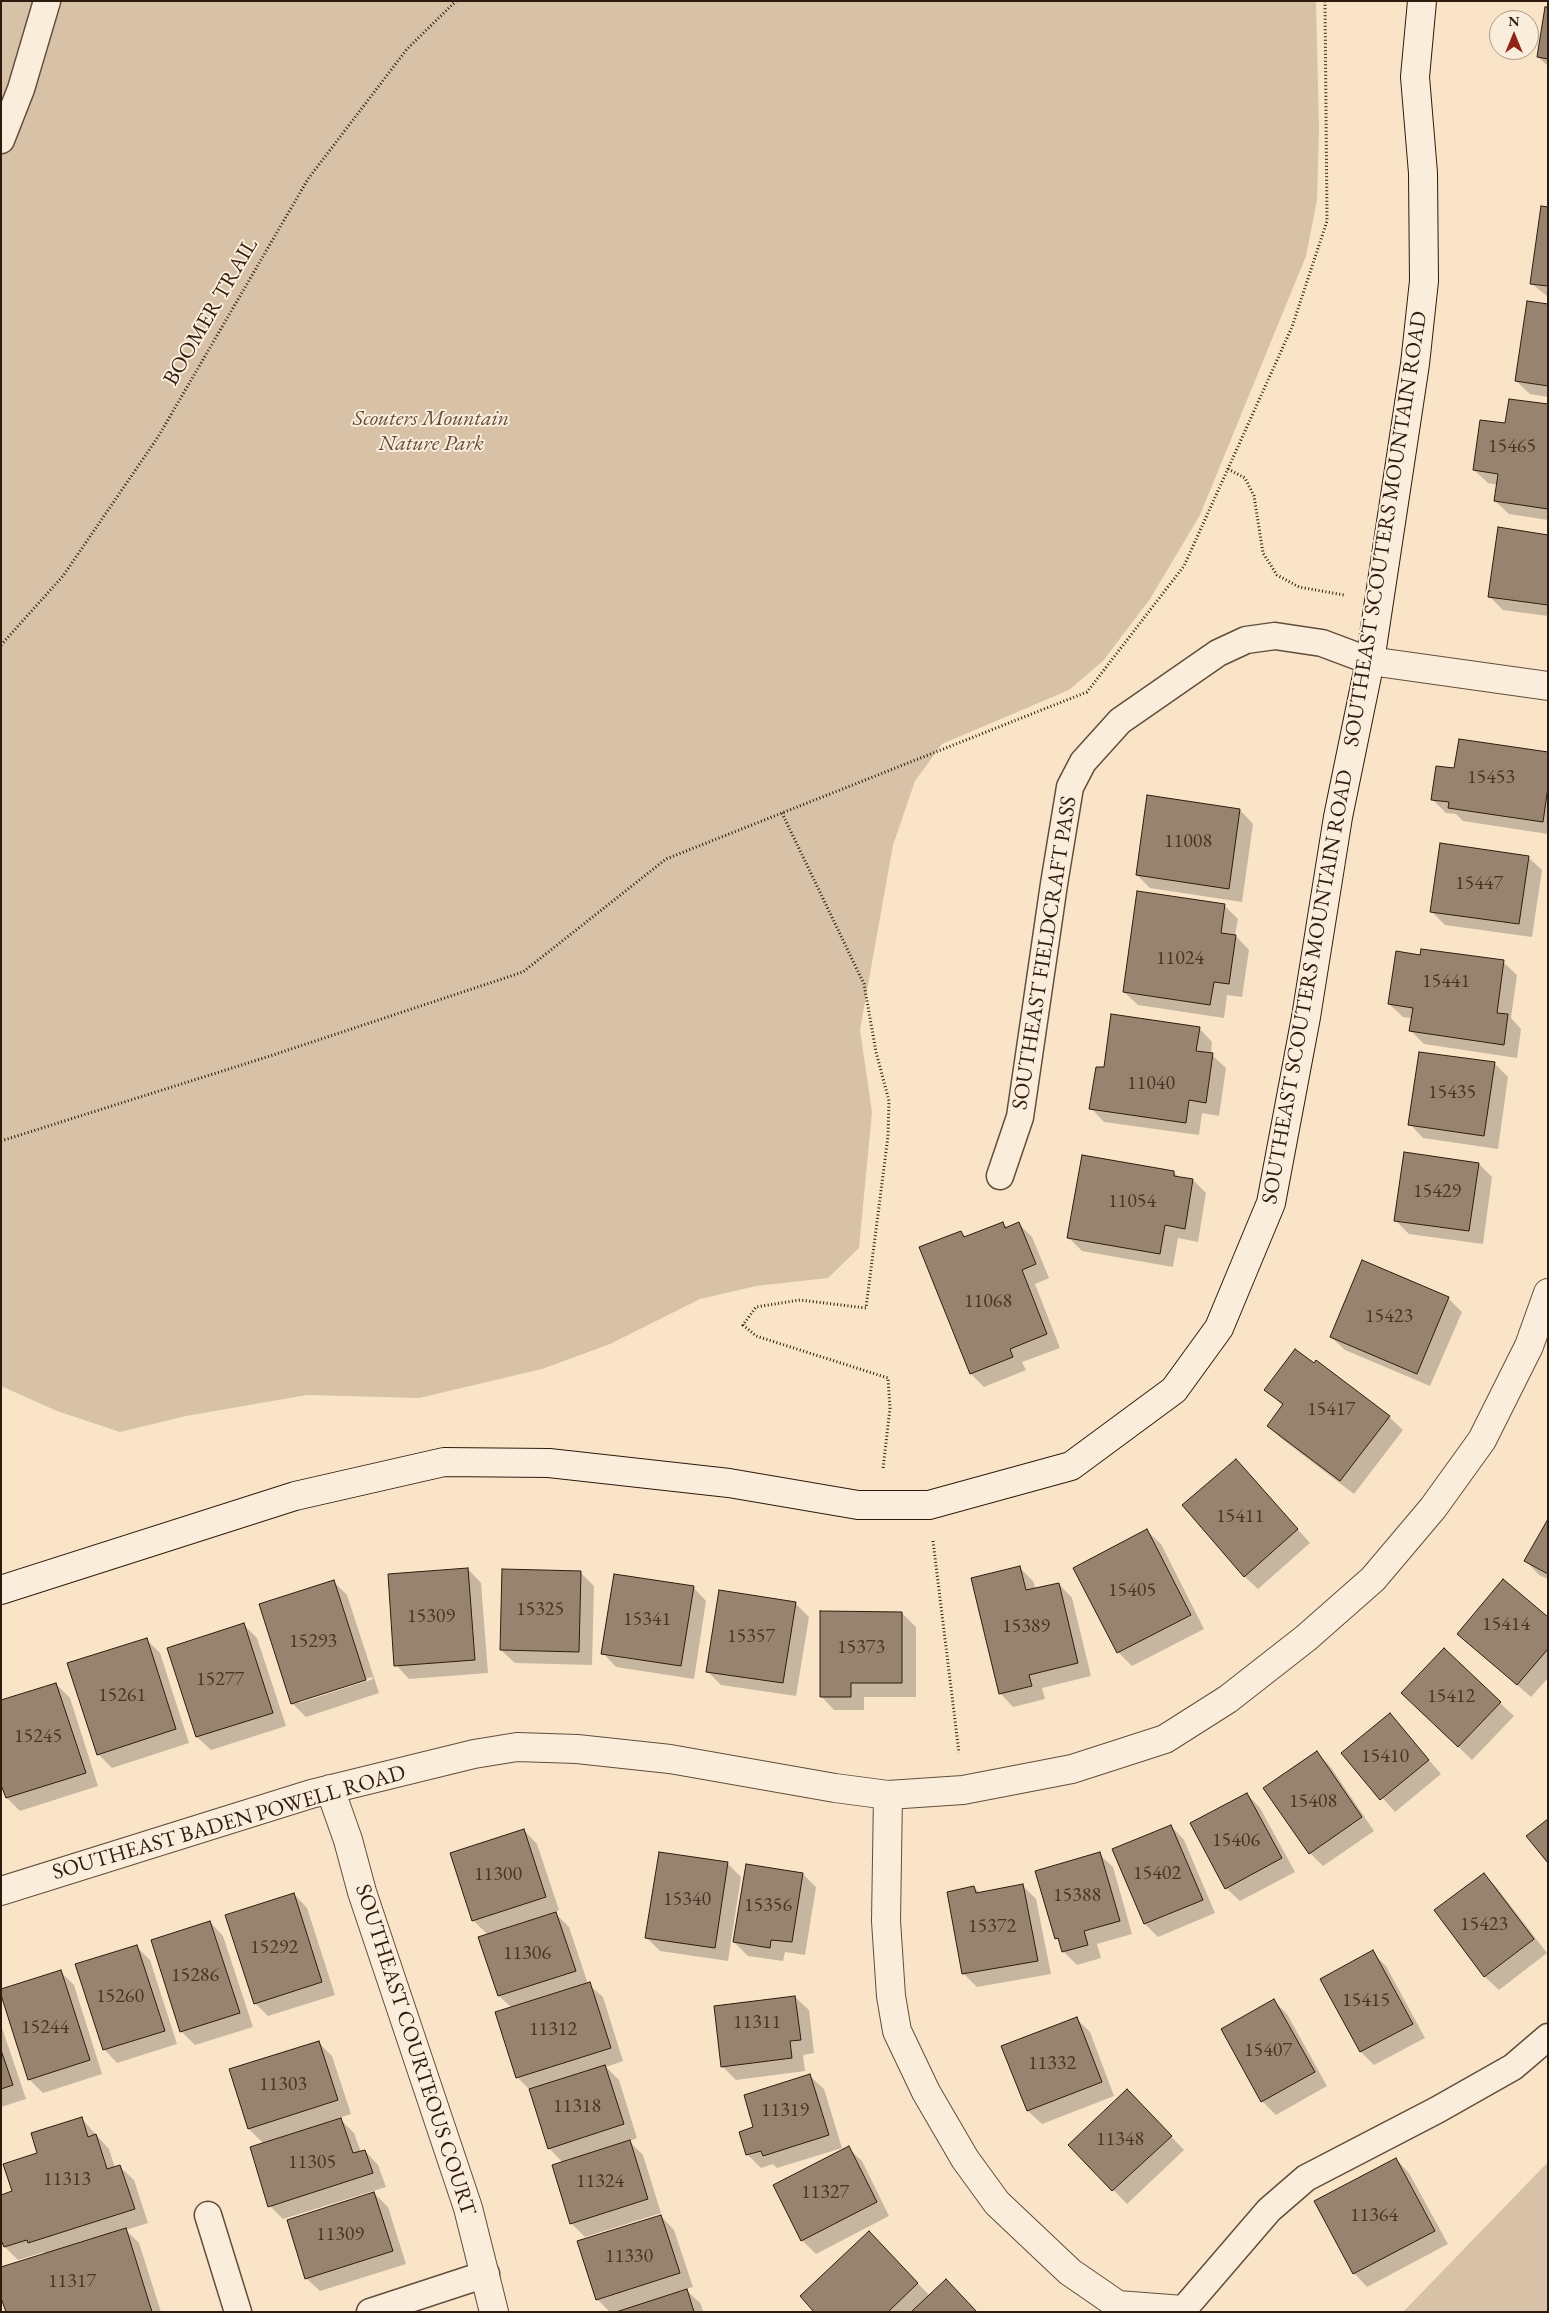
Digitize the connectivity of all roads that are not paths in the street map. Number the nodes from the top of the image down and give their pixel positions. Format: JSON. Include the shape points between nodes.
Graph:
{"nodes":[{"id":1,"x":47,"y":1,"type":"edge"},
{"id":2,"x":1422,"y":1,"type":"edge"},
{"id":3,"x":1,"y":140,"type":"edge"},
{"id":4,"x":1370,"y":661,"type":"junction"},
{"id":5,"x":1548,"y":686,"type":"edge"},
{"id":6,"x":1000,"y":1176,"type":"dead end"},
{"id":7,"x":1548,"y":1293,"type":"edge"},
{"id":8,"x":1,"y":1590,"type":"edge"},
{"id":9,"x":330,"y":1789,"type":"junction"},
{"id":10,"x":888,"y":1795,"type":"junction"},
{"id":11,"x":1,"y":1892,"type":"edge"},
{"id":12,"x":1548,"y":2038,"type":"edge"},
{"id":13,"x":208,"y":2214,"type":"dead end"},
{"id":14,"x":486,"y":2274,"type":"junction"},
{"id":15,"x":1183,"y":2310,"type":"joint"},
{"id":16,"x":238,"y":2312,"type":"edge"},
{"id":17,"x":370,"y":2312,"type":"edge"},
{"id":18,"x":494,"y":2312,"type":"edge"}],
"edges":[{"from":1,"to":3,"type":"lane","via":[[21,89]]},
{"from":2,"to":4,"type":"street","name":"SOUTHEAST SCOUTERS MOUNTAIN ROAD","via":[[1415,77],[1423,173],[1424,281],[1415,364]]},
{"from":4,"to":5,"type":"street"},
{"from":4,"to":6,"type":"lane","name":"SOUTHEAST FIELDCRAFT PASS","via":[[1322,643],[1275,636],[1246,640],[1218,653],[1120,721],[1083,762],[1070,787],[1020,1117]]},
{"from":4,"to":8,"type":"street","name":"SOUTHEAST SCOUTERS MOUNTAIN ROAD","via":[[1338,817],[1306,1017],[1271,1203],[1220,1328],[1174,1390],[1072,1466],[929,1505],[858,1505],[729,1483],[549,1463],[444,1462],[295,1496]]},
{"from":7,"to":10,"type":"street","name":"SOUTHEAST BADEN POWELL ROAD","via":[[1529,1346],[1482,1440],[1433,1508],[1373,1579],[1228,1700],[1165,1740],[1072,1769],[963,1790]]},
{"from":9,"to":10,"type":"street","name":"SOUTHEAST BADEN POWELL ROAD","via":[[474,1754],[517,1747],[577,1749],[670,1759]]},
{"from":9,"to":11,"type":"street","name":"SOUTHEAST BADEN POWELL ROAD"},
{"from":9,"to":14,"type":"street","name":"SOUTHEAST COURTEOUS COURT","via":[[468,2208]]},
{"from":10,"to":15,"type":"street","via":[[886,1921],[891,1996],[897,2031],[926,2092],[965,2159],[997,2203],[1070,2272],[1118,2305]]},
{"from":12,"to":15,"type":"lane","via":[[1513,2067],[1306,2178],[1269,2210]]},
{"from":13,"to":16,"type":"lane"},
{"from":14,"to":17,"type":"lane"},
{"from":14,"to":18,"type":"street","name":"SOUTHEAST COURTEOUS COURT"}]}
